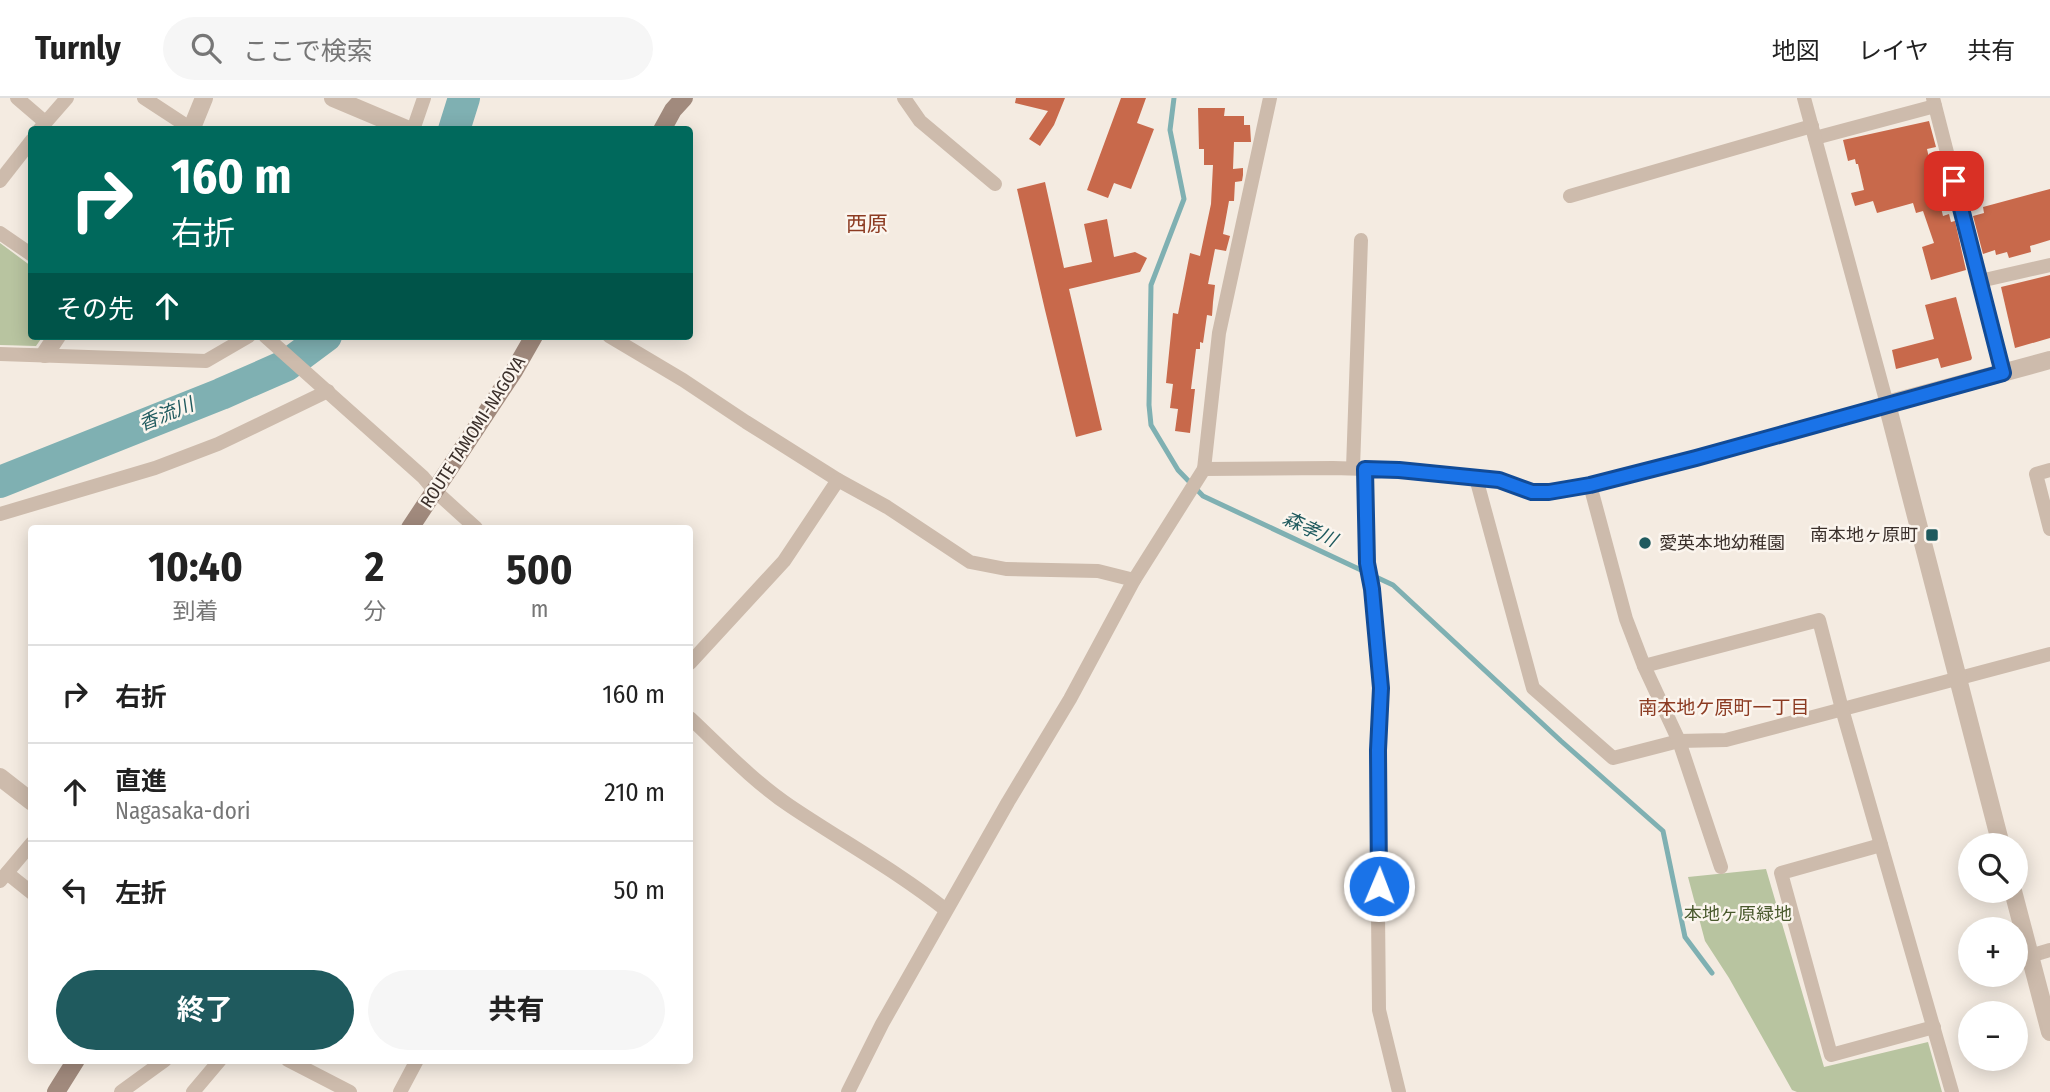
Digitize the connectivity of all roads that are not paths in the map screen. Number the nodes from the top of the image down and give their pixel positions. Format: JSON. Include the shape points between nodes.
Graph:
{"nodes":[{"id":1,"x":17,"y":98,"type":"edge"},
{"id":2,"x":67,"y":98,"type":"edge"},
{"id":3,"x":144,"y":98,"type":"edge"},
{"id":4,"x":204,"y":98,"type":"edge"},
{"id":5,"x":333,"y":98,"type":"edge"},
{"id":6,"x":424,"y":98,"type":"edge"},
{"id":7,"x":684,"y":98,"type":"edge"},
{"id":8,"x":904,"y":98,"type":"edge"},
{"id":9,"x":1270,"y":98,"type":"edge"},
{"id":10,"x":1804,"y":98,"type":"edge"},
{"id":11,"x":1934,"y":102,"type":"edge"},
{"id":12,"x":42,"y":126,"type":"edge"},
{"id":13,"x":187,"y":126,"type":"edge"},
{"id":14,"x":193,"y":126,"type":"edge"},
{"id":15,"x":401,"y":126,"type":"edge"},
{"id":16,"x":413,"y":126,"type":"edge"},
{"id":17,"x":664,"y":126,"type":"edge"},
{"id":18,"x":1813,"y":132,"type":"junction"},
{"id":19,"x":28,"y":145,"type":"edge"},
{"id":20,"x":0,"y":181,"type":"edge"},
{"id":21,"x":995,"y":184,"type":"dead end"},
{"id":22,"x":1570,"y":196,"type":"dead end"},
{"id":23,"x":0,"y":233,"type":"edge"},
{"id":24,"x":1361,"y":240,"type":"dead end"},
{"id":25,"x":28,"y":252,"type":"edge"},
{"id":26,"x":2050,"y":265,"type":"edge"},
{"id":27,"x":1980,"y":281,"type":"junction"},
{"id":28,"x":54,"y":340,"type":"edge"},
{"id":29,"x":242,"y":340,"type":"edge"},
{"id":30,"x":270,"y":340,"type":"edge"},
{"id":31,"x":532,"y":340,"type":"edge"},
{"id":32,"x":617,"y":340,"type":"edge"},
{"id":33,"x":0,"y":354,"type":"edge"},
{"id":34,"x":45,"y":354,"type":"junction"},
{"id":35,"x":2050,"y":360,"type":"edge"},
{"id":36,"x":2003,"y":373,"type":"junction"},
{"id":37,"x":325,"y":388,"type":"junction"},
{"id":38,"x":1888,"y":404,"type":"junction"},
{"id":39,"x":1359,"y":468,"type":"junction"},
{"id":40,"x":2050,"y":470,"type":"edge"},
{"id":41,"x":1202,"y":473,"type":"junction"},
{"id":42,"x":1476,"y":478,"type":"junction"},
{"id":43,"x":838,"y":480,"type":"junction"},
{"id":44,"x":1590,"y":485,"type":"junction"},
{"id":45,"x":434,"y":490,"type":"junction"},
{"id":46,"x":0,"y":514,"type":"edge"},
{"id":47,"x":412,"y":525,"type":"edge"},
{"id":48,"x":469,"y":525,"type":"edge"},
{"id":49,"x":2050,"y":529,"type":"edge"},
{"id":50,"x":1134,"y":580,"type":"junction"},
{"id":51,"x":2050,"y":654,"type":"edge"},
{"id":52,"x":693,"y":660,"type":"edge"},
{"id":53,"x":1644,"y":666,"type":"junction"},
{"id":54,"x":1957,"y":678,"type":"junction"},
{"id":55,"x":1842,"y":709,"type":"junction"},
{"id":56,"x":693,"y":721,"type":"edge"},
{"id":57,"x":1679,"y":741,"type":"junction"},
{"id":58,"x":0,"y":777,"type":"edge"},
{"id":59,"x":28,"y":799,"type":"edge"},
{"id":60,"x":1998,"y":833,"type":"edge"},
{"id":61,"x":1881,"y":845,"type":"junction"},
{"id":62,"x":28,"y":849,"type":"edge"},
{"id":63,"x":1721,"y":867,"type":"dead end"},
{"id":64,"x":4,"y":877,"type":"edge"},
{"id":65,"x":28,"y":891,"type":"edge"},
{"id":66,"x":2016,"y":903,"type":"edge"},
{"id":67,"x":946,"y":910,"type":"junction"},
{"id":68,"x":2050,"y":950,"type":"edge"},
{"id":69,"x":2030,"y":956,"type":"junction"},
{"id":70,"x":1934,"y":1027,"type":"junction"},
{"id":71,"x":2050,"y":1032,"type":"edge"},
{"id":72,"x":74,"y":1064,"type":"edge"},
{"id":73,"x":160,"y":1064,"type":"edge"},
{"id":74,"x":217,"y":1064,"type":"edge"},
{"id":75,"x":294,"y":1064,"type":"edge"},
{"id":76,"x":415,"y":1064,"type":"edge"},
{"id":77,"x":329,"y":1087,"type":"edge"},
{"id":78,"x":60,"y":1090,"type":"edge"},
{"id":79,"x":121,"y":1092,"type":"edge"},
{"id":80,"x":193,"y":1092,"type":"edge"},
{"id":81,"x":349,"y":1092,"type":"edge"},
{"id":82,"x":400,"y":1092,"type":"edge"},
{"id":83,"x":848,"y":1092,"type":"edge"},
{"id":84,"x":1399,"y":1092,"type":"edge"},
{"id":85,"x":1952,"y":1092,"type":"edge"}],
"edges":[{"from":1,"to":12,"type":"street"},
{"from":2,"to":12,"type":"street"},
{"from":3,"to":13,"type":"street"},
{"from":4,"to":14,"type":"street"},
{"from":5,"to":15,"type":"street"},
{"from":6,"to":16,"type":"street"},
{"from":7,"to":17,"type":"main road"},
{"from":8,"to":21,"type":"street","via":[[920,121]]},
{"from":9,"to":41,"type":"street","via":[[1219,333]]},
{"from":10,"to":18,"type":"street"},
{"from":11,"to":18,"type":"street"},
{"from":11,"to":27,"type":"street"},
{"from":18,"to":22,"type":"street"},
{"from":18,"to":38,"type":"street"},
{"from":19,"to":20,"type":"street"},
{"from":23,"to":25,"type":"street"},
{"from":24,"to":39,"type":"street"},
{"from":26,"to":27,"type":"street"},
{"from":27,"to":36,"type":"street"},
{"from":28,"to":34,"type":"street"},
{"from":29,"to":34,"type":"street","via":[[206,361]]},
{"from":30,"to":37,"type":"street"},
{"from":31,"to":45,"type":"main road","name":"ROUTE TAMOMI-NAGOYA"},
{"from":32,"to":43,"type":"street"},
{"from":33,"to":34,"type":"street"},
{"from":35,"to":36,"type":"street"},
{"from":36,"to":38,"type":"street"},
{"from":37,"to":45,"type":"street"},
{"from":37,"to":46,"type":"street","via":[[218,444],[155,468]]},
{"from":38,"to":44,"type":"street"},
{"from":38,"to":54,"type":"street"},
{"from":39,"to":41,"type":"street"},
{"from":39,"to":42,"type":"street"},
{"from":39,"to":84,"type":"street","via":[[1381,688],[1379,1010]]},
{"from":40,"to":49,"type":"street","via":[[2036,474]]},
{"from":41,"to":50,"type":"street"},
{"from":42,"to":44,"type":"street","via":[[1499,480],[1532,492]]},
{"from":42,"to":57,"type":"street","via":[[1533,688],[1613,758]]},
{"from":43,"to":50,"type":"street","via":[[970,562],[1006,569],[1098,571]]},
{"from":43,"to":52,"type":"street","via":[[785,561]]},
{"from":44,"to":53,"type":"street","via":[[1626,620]]},
{"from":45,"to":47,"type":"main road","name":"ROUTE TAMOMI-NAGOYA"},
{"from":45,"to":48,"type":"street"},
{"from":50,"to":67,"type":"street"},
{"from":51,"to":54,"type":"street"},
{"from":53,"to":55,"type":"street","via":[[1819,620]]},
{"from":53,"to":57,"type":"street"},
{"from":54,"to":55,"type":"street"},
{"from":54,"to":60,"type":"street"},
{"from":55,"to":57,"type":"street","via":[[1726,740]]},
{"from":55,"to":61,"type":"street"},
{"from":56,"to":67,"type":"street","via":[[790,806]]},
{"from":57,"to":63,"type":"street"},
{"from":58,"to":59,"type":"street"},
{"from":61,"to":70,"type":"street"},
{"from":61,"to":70,"type":"street","via":[[1781,873],[1830,1055]]},
{"from":62,"to":64,"type":"street"},
{"from":64,"to":65,"type":"street"},
{"from":66,"to":69,"type":"street"},
{"from":67,"to":83,"type":"street"},
{"from":68,"to":69,"type":"street"},
{"from":69,"to":71,"type":"street"},
{"from":70,"to":85,"type":"street"},
{"from":72,"to":78,"type":"main road"},
{"from":73,"to":79,"type":"street"},
{"from":74,"to":80,"type":"street"},
{"from":75,"to":77,"type":"street"},
{"from":76,"to":82,"type":"street"},
{"from":77,"to":81,"type":"street"}]}
